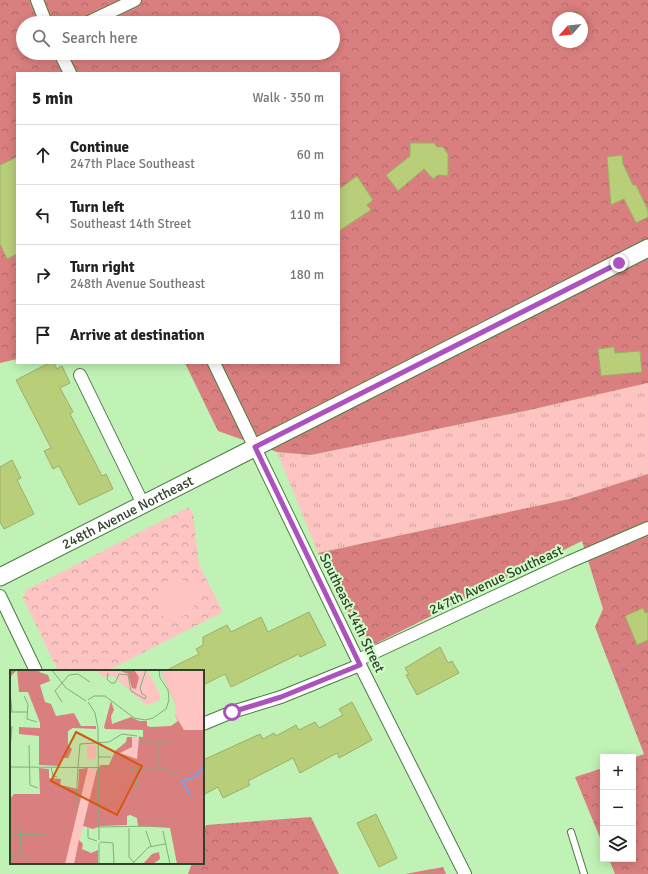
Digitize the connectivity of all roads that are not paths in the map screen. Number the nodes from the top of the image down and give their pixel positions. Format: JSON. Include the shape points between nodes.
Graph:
{"nodes":[{"id":1,"x":37,"y":0,"type":"edge"},
{"id":2,"x":135,"y":0,"type":"edge"},
{"id":3,"x":43,"y":16,"type":"edge"},
{"id":4,"x":102,"y":16,"type":"edge"},
{"id":5,"x":64,"y":60,"type":"edge"},
{"id":6,"x":70,"y":72,"type":"edge"},
{"id":7,"x":648,"y":248,"type":"edge"},
{"id":8,"x":214,"y":364,"type":"edge"},
{"id":9,"x":80,"y":375,"type":"dead end"},
{"id":10,"x":255,"y":447,"type":"junction"},
{"id":11,"x":144,"y":504,"type":"junction"},
{"id":12,"x":648,"y":528,"type":"edge"},
{"id":13,"x":0,"y":577,"type":"edge"},
{"id":14,"x":0,"y":596,"type":"edge"},
{"id":15,"x":359,"y":663,"type":"junction"},
{"id":16,"x":36,"y":670,"type":"edge"},
{"id":17,"x":204,"y":724,"type":"edge"},
{"id":18,"x":571,"y":832,"type":"dead end"},
{"id":19,"x":465,"y":874,"type":"edge"},
{"id":20,"x":584,"y":874,"type":"edge"}],
"edges":[{"from":1,"to":3,"type":"street"},
{"from":2,"to":4,"type":"street"},
{"from":5,"to":6,"type":"street"},
{"from":7,"to":10,"type":"street","name":"248th Avenue Northeast"},
{"from":8,"to":10,"type":"street","name":"Southeast 14th Street"},
{"from":9,"to":11,"type":"street"},
{"from":10,"to":11,"type":"street","name":"248th Avenue Northeast"},
{"from":10,"to":15,"type":"street","name":"Southeast 14th Street"},
{"from":11,"to":13,"type":"street","name":"248th Avenue Northeast"},
{"from":12,"to":15,"type":"street","name":"247th Avenue Southeast","via":[[569,562]]},
{"from":14,"to":16,"type":"street"},
{"from":15,"to":17,"type":"street","name":"247th Avenue Southeast","via":[[281,697]]},
{"from":15,"to":19,"type":"street","name":"Southeast 14th Street"},
{"from":18,"to":20,"type":"lane"}]}
